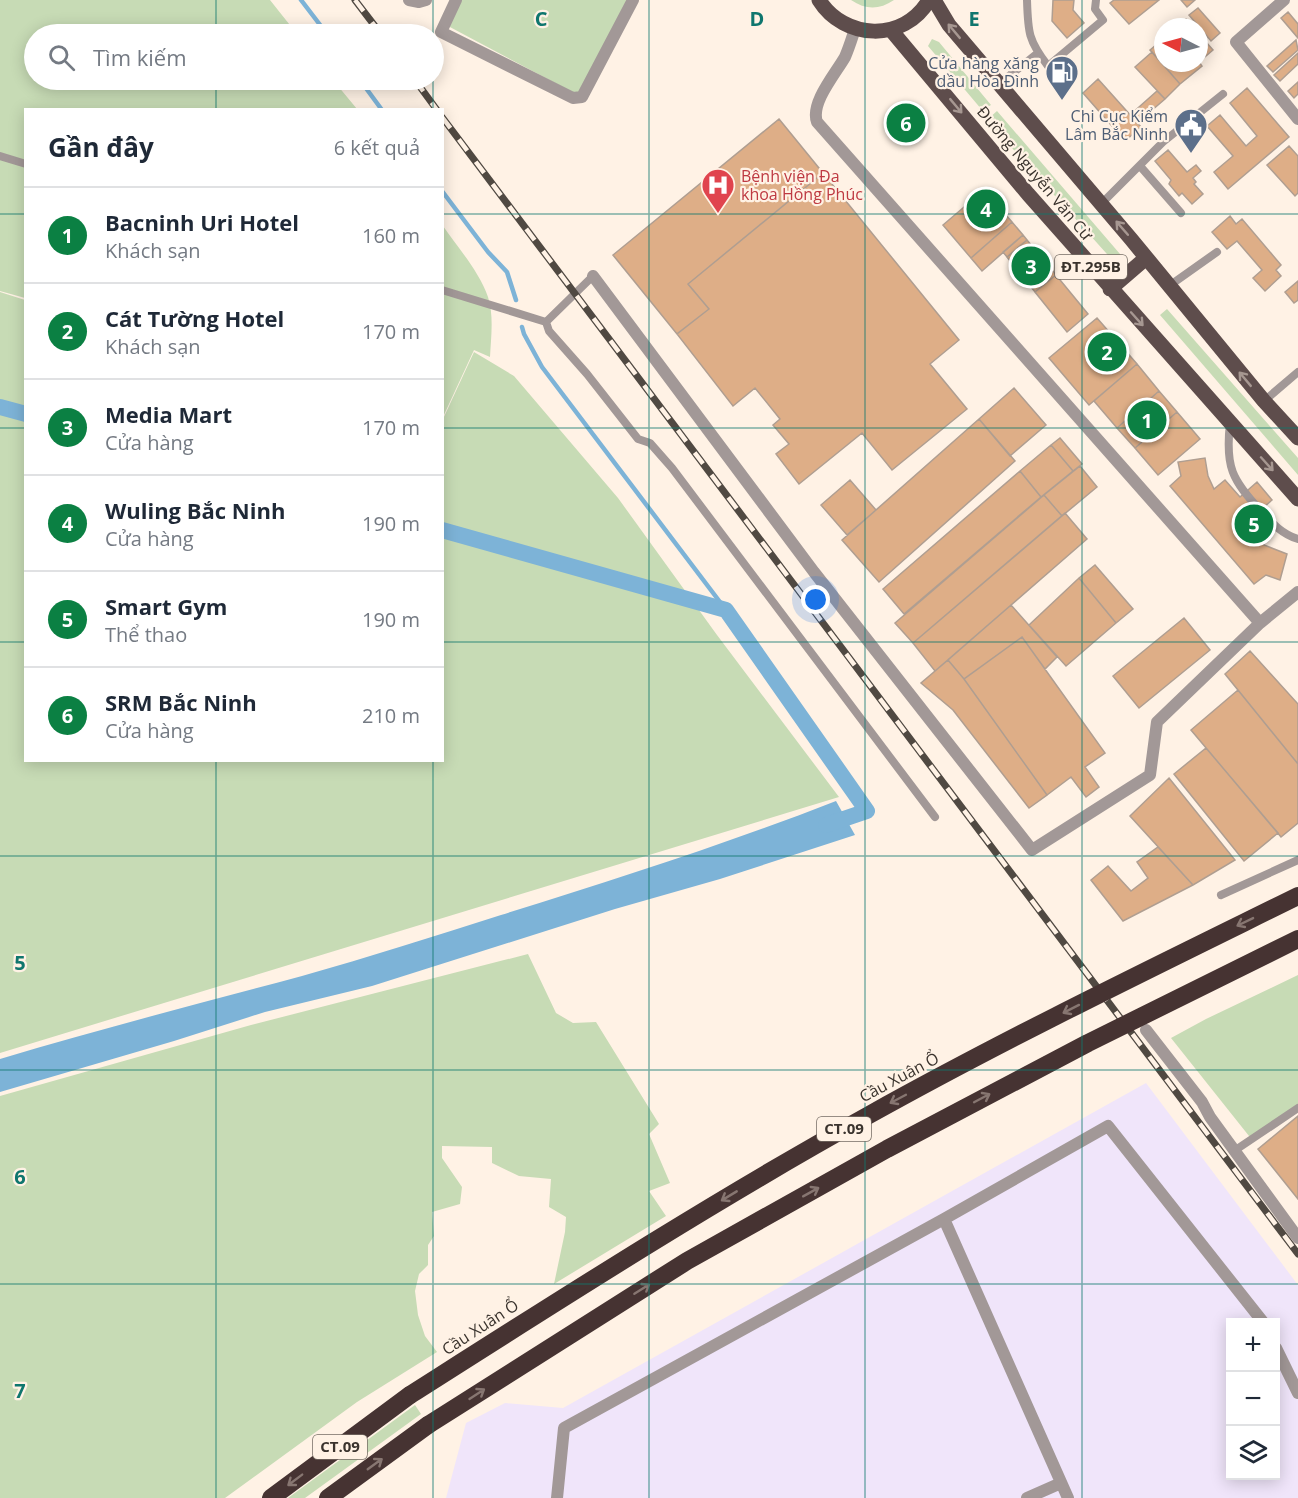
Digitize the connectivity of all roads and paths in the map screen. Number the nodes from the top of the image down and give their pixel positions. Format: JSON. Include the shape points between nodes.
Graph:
{"nodes":[{"id":1,"x":409,"y":0,"type":"edge"},
{"id":2,"x":426,"y":0,"type":"edge"},
{"id":3,"x":456,"y":0,"type":"edge"},
{"id":4,"x":633,"y":0,"type":"edge"},
{"id":5,"x":819,"y":0,"type":"edge"},
{"id":6,"x":929,"y":0,"type":"edge"},
{"id":7,"x":934,"y":0,"type":"edge"},
{"id":8,"x":1027,"y":0,"type":"edge"},
{"id":9,"x":1096,"y":0,"type":"edge"},
{"id":10,"x":1284,"y":0,"type":"edge"},
{"id":11,"x":444,"y":26,"type":"edge"},
{"id":12,"x":855,"y":29,"type":"junction"},
{"id":13,"x":891,"y":30,"type":"junction"},
{"id":14,"x":444,"y":34,"type":"edge"},
{"id":15,"x":1038,"y":53,"type":"junction"},
{"id":16,"x":999,"y":84,"type":"junction"},
{"id":17,"x":1223,"y":94,"type":"dead end"},
{"id":18,"x":1298,"y":119,"type":"edge"},
{"id":19,"x":0,"y":156,"type":"edge"},
{"id":20,"x":24,"y":163,"type":"edge"},
{"id":21,"x":1140,"y":166,"type":"junction"},
{"id":22,"x":1101,"y":204,"type":"junction"},
{"id":23,"x":1181,"y":213,"type":"dead end"},
{"id":24,"x":1217,"y":252,"type":"dead end"},
{"id":25,"x":1146,"y":258,"type":"junction"},
{"id":26,"x":593,"y":276,"type":"joint"},
{"id":27,"x":1169,"y":286,"type":"junction"},
{"id":28,"x":1110,"y":289,"type":"junction"},
{"id":29,"x":444,"y":291,"type":"edge"},
{"id":30,"x":546,"y":321,"type":"junction"},
{"id":31,"x":1298,"y":372,"type":"edge"},
{"id":32,"x":1264,"y":401,"type":"junction"},
{"id":33,"x":1230,"y":423,"type":"junction"},
{"id":34,"x":1297,"y":436,"type":"edge"},
{"id":35,"x":1298,"y":499,"type":"edge"},
{"id":36,"x":1298,"y":539,"type":"edge"},
{"id":37,"x":1298,"y":592,"type":"edge"},
{"id":38,"x":1260,"y":623,"type":"junction"},
{"id":39,"x":935,"y":817,"type":"dead end"},
{"id":40,"x":1298,"y":860,"type":"edge"},
{"id":41,"x":1221,"y":895,"type":"dead end"},
{"id":42,"x":1298,"y":896,"type":"edge"},
{"id":43,"x":1298,"y":939,"type":"edge"},
{"id":44,"x":1146,"y":1030,"type":"dead end"},
{"id":45,"x":1298,"y":1108,"type":"edge"},
{"id":46,"x":1234,"y":1150,"type":"junction"},
{"id":47,"x":944,"y":1219,"type":"junction"},
{"id":48,"x":1298,"y":1238,"type":"edge"},
{"id":49,"x":1259,"y":1318,"type":"edge"},
{"id":50,"x":1280,"y":1357,"type":"edge"},
{"id":51,"x":1298,"y":1394,"type":"edge"},
{"id":52,"x":1061,"y":1483,"type":"junction"},
{"id":53,"x":271,"y":1498,"type":"edge"},
{"id":54,"x":328,"y":1498,"type":"edge"},
{"id":55,"x":557,"y":1498,"type":"edge"},
{"id":56,"x":1027,"y":1498,"type":"edge"},
{"id":57,"x":1068,"y":1498,"type":"edge"}],
"edges":[{"from":1,"to":2,"type":"street"},
{"from":3,"to":11,"type":"street"},
{"from":4,"to":14,"type":"street","via":[[582,97],[568,96]]},
{"from":5,"to":12,"type":"main road","via":[[831,16]]},
{"from":6,"to":13,"type":"main road","via":[[915,17]]},
{"from":16,"to":7,"type":"main road","name":"Đường Nguyễn Văn Cừ","number":"ĐT.295B","one_way":true,"via":[[949,25]]},
{"from":8,"to":15,"type":"lane","via":[[1028,25]]},
{"from":9,"to":15,"type":"lane","via":[[1095,9],[1103,20],[1048,66]]},
{"from":10,"to":18,"type":"street","via":[[1236,42]]},
{"from":12,"to":13,"type":"main road"},
{"from":12,"to":38,"type":"street","via":[[845,56],[817,103],[817,122]]},
{"from":13,"to":28,"type":"main road","name":"Đường Nguyễn Văn Cừ","number":"ĐT.295B","one_way":true},
{"from":15,"to":16,"type":"lane"},
{"from":16,"to":22,"type":"main road","name":"Đường Nguyễn Văn Cừ","number":"ĐT.295B"},
{"from":17,"to":21,"type":"lane","via":[[1163,142]]},
{"from":19,"to":20,"type":"lane"},
{"from":21,"to":22,"type":"lane"},
{"from":21,"to":23,"type":"lane"},
{"from":25,"to":22,"type":"main road","name":"Đường Nguyễn Văn Cừ","number":"ĐT.295B","one_way":true},
{"from":24,"to":27,"type":"lane"},
{"from":25,"to":27,"type":"main road","name":"Đường Nguyễn Văn Cừ","number":"ĐT.295B"},
{"from":25,"to":28,"type":"main road"},
{"from":26,"to":30,"type":"lane"},
{"from":26,"to":38,"type":"street","via":[[814,572],[1032,850],[1150,775],[1157,722]]},
{"from":32,"to":27,"type":"main road","name":"Đường Nguyễn Văn Cừ","number":"ĐT.295B","one_way":true},
{"from":28,"to":33,"type":"main road","name":"Đường Nguyễn Văn Cừ","number":"ĐT.295B","one_way":true},
{"from":29,"to":30,"type":"lane"},
{"from":30,"to":39,"type":"lane","via":[[549,331],[638,439],[650,443],[672,468]]},
{"from":31,"to":32,"type":"lane"},
{"from":32,"to":34,"type":"main road","name":"Đường Nguyễn Văn Cừ","number":"ĐT.295B"},
{"from":33,"to":35,"type":"main road","name":"Đường Nguyễn Văn Cừ","number":"ĐT.295B","one_way":true},
{"from":33,"to":36,"type":"lane","via":[[1229,456],[1239,487],[1277,528]]},
{"from":37,"to":38,"type":"street"},
{"from":40,"to":41,"type":"lane"},
{"from":42,"to":53,"type":"highway","name":"Cầu Xuân Ổ","number":"CT.09","one_way":true,"bridge":true,"via":[[871,1114],[671,1230],[410,1395]]},
{"from":54,"to":43,"type":"highway","number":"CT.09","one_way":true,"bridge":true,"via":[[428,1425],[687,1261],[1088,1043]]},
{"from":44,"to":46,"type":"street","via":[[1203,1102]]},
{"from":45,"to":46,"type":"lane"},
{"from":46,"to":48,"type":"street"},
{"from":47,"to":49,"type":"street","via":[[1108,1126]]},
{"from":47,"to":52,"type":"street"},
{"from":47,"to":55,"type":"street","via":[[564,1428]]},
{"from":50,"to":51,"type":"street"},
{"from":52,"to":56,"type":"street"},
{"from":52,"to":57,"type":"street"}]}
